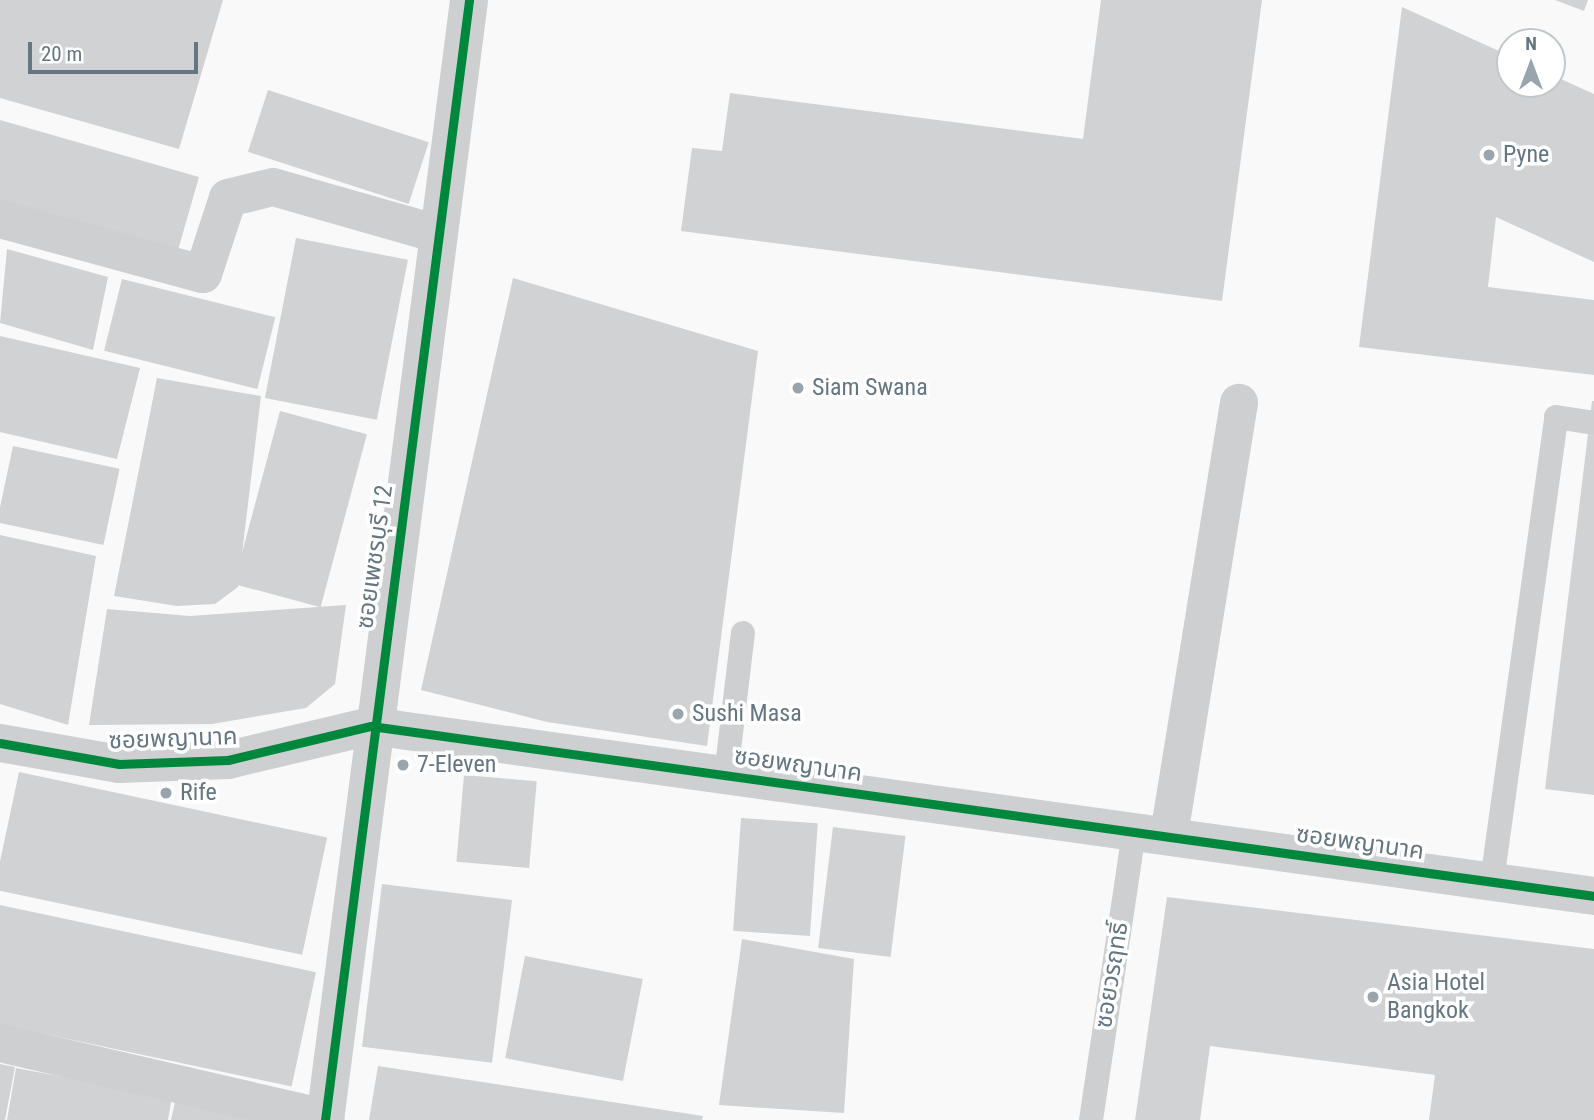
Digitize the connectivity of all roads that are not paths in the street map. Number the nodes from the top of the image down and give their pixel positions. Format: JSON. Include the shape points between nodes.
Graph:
{"nodes":[{"id":1,"x":470,"y":0,"type":"edge"},
{"id":2,"x":0,"y":219,"type":"edge"},
{"id":3,"x":438,"y":234,"type":"junction"},
{"id":4,"x":1239,"y":403,"type":"dead end"},
{"id":5,"x":1594,"y":423,"type":"edge"},
{"id":6,"x":743,"y":633,"type":"dead end"},
{"id":7,"x":371,"y":726,"type":"junction"},
{"id":8,"x":0,"y":743,"type":"edge"},
{"id":9,"x":726,"y":775,"type":"junction"},
{"id":10,"x":1152,"y":833,"type":"junction"},
{"id":11,"x":1492,"y":881,"type":"junction"},
{"id":12,"x":1594,"y":896,"type":"edge"},
{"id":13,"x":0,"y":1043,"type":"edge"},
{"id":14,"x":325,"y":1119,"type":"edge"},
{"id":15,"x":1091,"y":1120,"type":"edge"}],
"edges":[{"from":1,"to":3,"type":"street","name":"ซอยเพชรบุรี 12"},
{"from":2,"to":3,"type":"street","via":[[202,274],[228,198],[273,187]]},
{"from":3,"to":7,"type":"street","name":"ซอยเพชรบุรี 12"},
{"from":4,"to":10,"type":"street"},
{"from":5,"to":11,"type":"lane","via":[[1556,417]]},
{"from":6,"to":9,"type":"lane"},
{"from":7,"to":8,"type":"street","name":"ซอยพญานาค","via":[[228,760],[119,764]]},
{"from":7,"to":9,"type":"street","name":"ซอยพญานาค"},
{"from":7,"to":14,"type":"street","name":"ซอยเพชรบุรี 12"},
{"from":9,"to":10,"type":"street","name":"ซอยพญานาค"},
{"from":10,"to":11,"type":"street","name":"ซอยพญานาค"},
{"from":10,"to":15,"type":"lane","name":"ซอยวรฤทธิ์"},
{"from":11,"to":12,"type":"street","name":"ซอยพญานาค"},
{"from":13,"to":14,"type":"street"}]}
